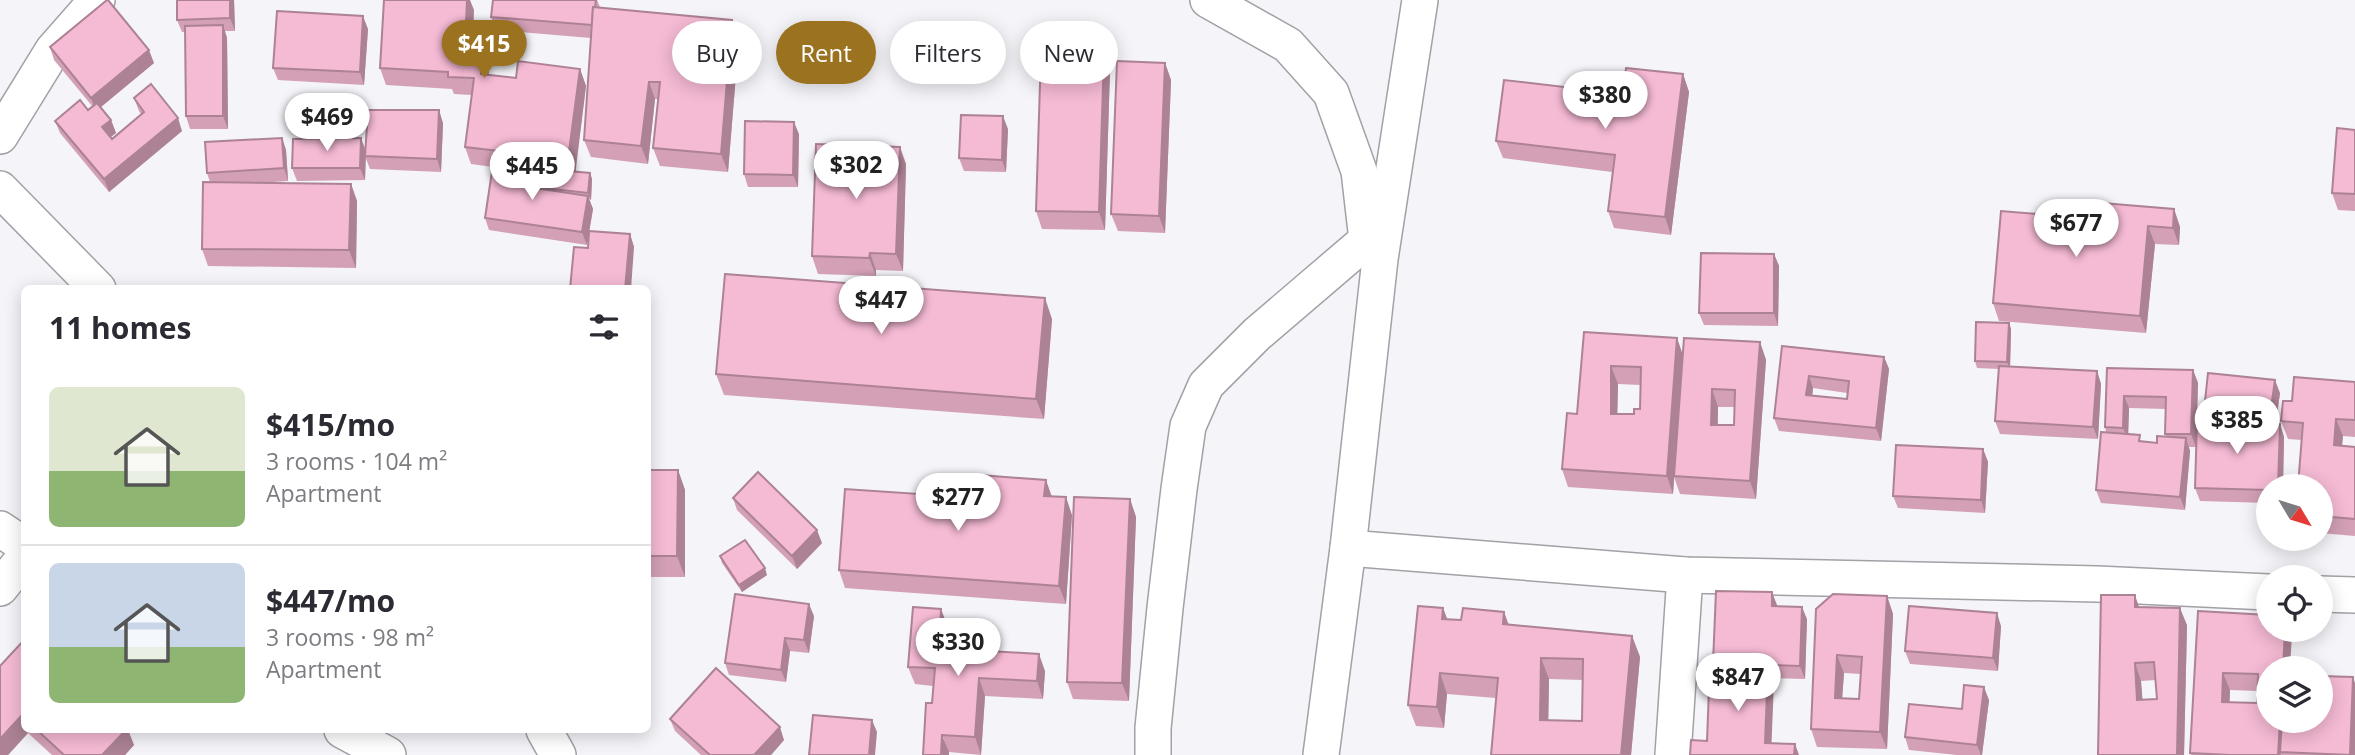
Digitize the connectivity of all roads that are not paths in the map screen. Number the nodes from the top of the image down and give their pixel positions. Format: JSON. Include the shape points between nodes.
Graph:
{"nodes":[{"id":1,"x":97,"y":0,"type":"edge"},
{"id":2,"x":1208,"y":0,"type":"edge"},
{"id":3,"x":1420,"y":0,"type":"edge"},
{"id":4,"x":0,"y":136,"type":"edge"},
{"id":5,"x":0,"y":189,"type":"edge"},
{"id":6,"x":1373,"y":249,"type":"junction"},
{"id":7,"x":94,"y":285,"type":"edge"},
{"id":8,"x":0,"y":529,"type":"edge"},
{"id":9,"x":21,"y":543,"type":"edge"},
{"id":10,"x":1348,"y":548,"type":"junction"},
{"id":11,"x":21,"y":562,"type":"edge"},
{"id":12,"x":1685,"y":575,"type":"junction"},
{"id":13,"x":0,"y":588,"type":"edge"},
{"id":14,"x":2256,"y":591,"type":"edge"},
{"id":15,"x":2333,"y":594,"type":"edge"},
{"id":16,"x":2355,"y":595,"type":"edge"},
{"id":17,"x":348,"y":733,"type":"edge"},
{"id":18,"x":546,"y":733,"type":"edge"},
{"id":19,"x":388,"y":755,"type":"edge"},
{"id":20,"x":558,"y":755,"type":"edge"},
{"id":21,"x":1153,"y":755,"type":"edge"},
{"id":22,"x":1321,"y":755,"type":"edge"},
{"id":23,"x":1673,"y":755,"type":"edge"}],
"edges":[{"from":1,"to":4,"type":"street","via":[[53,50]]},
{"from":2,"to":6,"type":"street","via":[[1288,45],[1331,93],[1359,171]]},
{"from":3,"to":6,"type":"street"},
{"from":5,"to":7,"type":"street"},
{"from":6,"to":10,"type":"street"},
{"from":6,"to":21,"type":"street","via":[[1258,334],[1206,385],[1188,426],[1165,608]]},
{"from":8,"to":9,"type":"street"},
{"from":10,"to":12,"type":"street"},
{"from":10,"to":22,"type":"street"},
{"from":11,"to":13,"type":"street"},
{"from":12,"to":14,"type":"street"},
{"from":12,"to":23,"type":"street"},
{"from":15,"to":16,"type":"street"},
{"from":17,"to":19,"type":"street"},
{"from":18,"to":20,"type":"street"}]}
